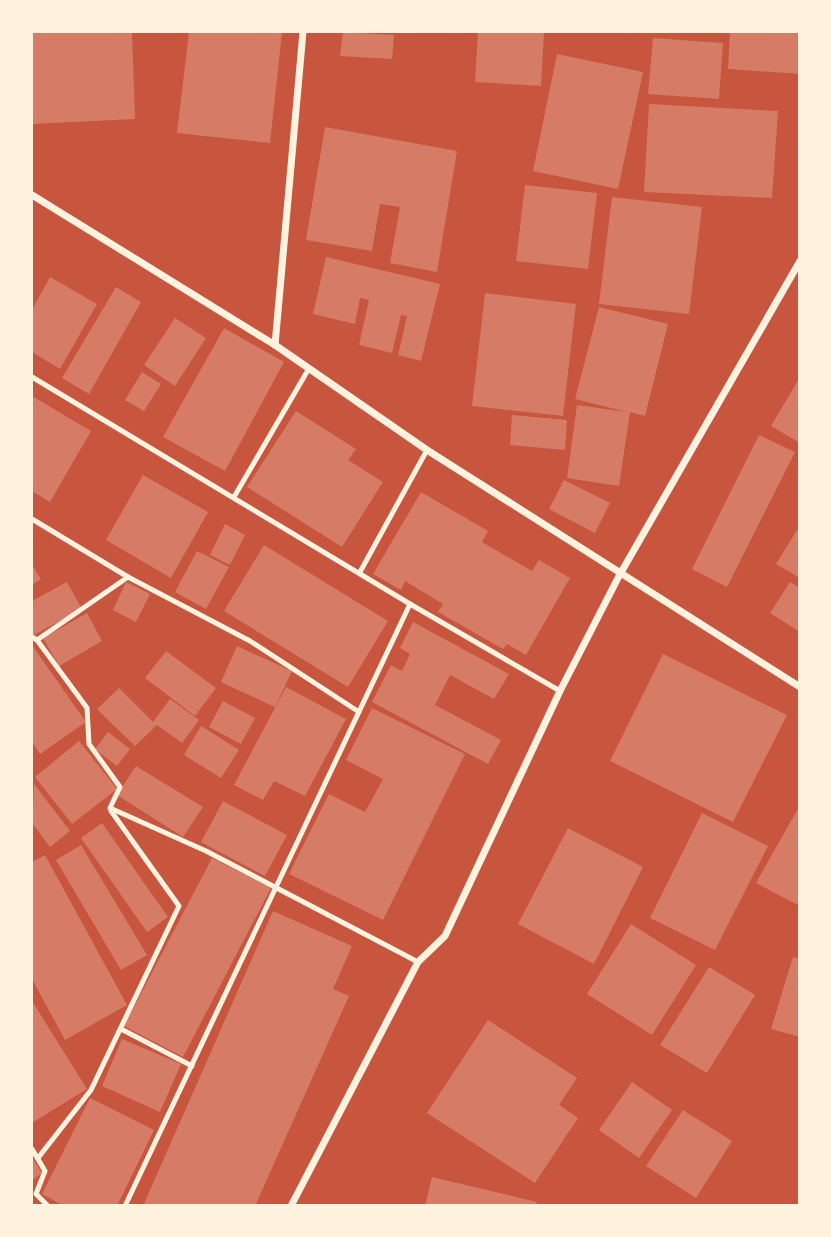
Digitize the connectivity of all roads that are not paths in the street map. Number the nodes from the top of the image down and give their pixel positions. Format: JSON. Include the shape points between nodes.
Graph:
{"nodes":[{"id":1,"x":303,"y":32,"type":"edge"},
{"id":2,"x":32,"y":195,"type":"edge"},
{"id":3,"x":800,"y":261,"type":"edge"},
{"id":4,"x":275,"y":345,"type":"junction"},
{"id":5,"x":308,"y":370,"type":"junction"},
{"id":6,"x":32,"y":377,"type":"edge"},
{"id":7,"x":427,"y":450,"type":"junction"},
{"id":8,"x":234,"y":497,"type":"junction"},
{"id":9,"x":32,"y":519,"type":"edge"},
{"id":10,"x":360,"y":572,"type":"junction"},
{"id":11,"x":619,"y":576,"type":"junction"},
{"id":12,"x":128,"y":577,"type":"junction"},
{"id":13,"x":410,"y":604,"type":"junction"},
{"id":14,"x":34,"y":638,"type":"edge"},
{"id":15,"x":800,"y":687,"type":"edge"},
{"id":16,"x":560,"y":691,"type":"junction"},
{"id":17,"x":359,"y":712,"type":"junction"},
{"id":18,"x":110,"y":808,"type":"junction"},
{"id":19,"x":276,"y":886,"type":"junction"},
{"id":20,"x":418,"y":962,"type":"junction"},
{"id":21,"x":121,"y":1029,"type":"junction"},
{"id":22,"x":192,"y":1066,"type":"junction"},
{"id":23,"x":32,"y":1149,"type":"edge"},
{"id":24,"x":38,"y":1158,"type":"junction"},
{"id":25,"x":34,"y":1195,"type":"edge"},
{"id":26,"x":48,"y":1206,"type":"edge"},
{"id":27,"x":125,"y":1206,"type":"edge"},
{"id":28,"x":291,"y":1206,"type":"edge"}],
"edges":[{"from":1,"to":4,"type":"street"},
{"from":2,"to":4,"type":"street"},
{"from":3,"to":11,"type":"street"},
{"from":4,"to":5,"type":"street"},
{"from":5,"to":7,"type":"street"},
{"from":5,"to":8,"type":"lane"},
{"from":6,"to":8,"type":"lane"},
{"from":7,"to":10,"type":"lane"},
{"from":7,"to":11,"type":"street"},
{"from":8,"to":10,"type":"lane"},
{"from":9,"to":12,"type":"lane"},
{"from":10,"to":13,"type":"lane"},
{"from":11,"to":15,"type":"street"},
{"from":11,"to":16,"type":"street"},
{"from":12,"to":14,"type":"lane"},
{"from":12,"to":17,"type":"lane","via":[[250,641]]},
{"from":13,"to":16,"type":"lane"},
{"from":13,"to":17,"type":"lane"},
{"from":14,"to":18,"type":"lane","via":[[87,708],[89,744],[120,787]]},
{"from":16,"to":20,"type":"street","via":[[445,936]]},
{"from":17,"to":19,"type":"lane"},
{"from":18,"to":19,"type":"lane"},
{"from":18,"to":21,"type":"lane","via":[[179,906]]},
{"from":19,"to":20,"type":"lane"},
{"from":19,"to":22,"type":"lane"},
{"from":20,"to":28,"type":"street"},
{"from":21,"to":22,"type":"lane"},
{"from":21,"to":24,"type":"lane","via":[[91,1090]]},
{"from":22,"to":27,"type":"lane"},
{"from":23,"to":24,"type":"lane"},
{"from":24,"to":25,"type":"lane","via":[[45,1171]]},
{"from":25,"to":26,"type":"lane"}]}
